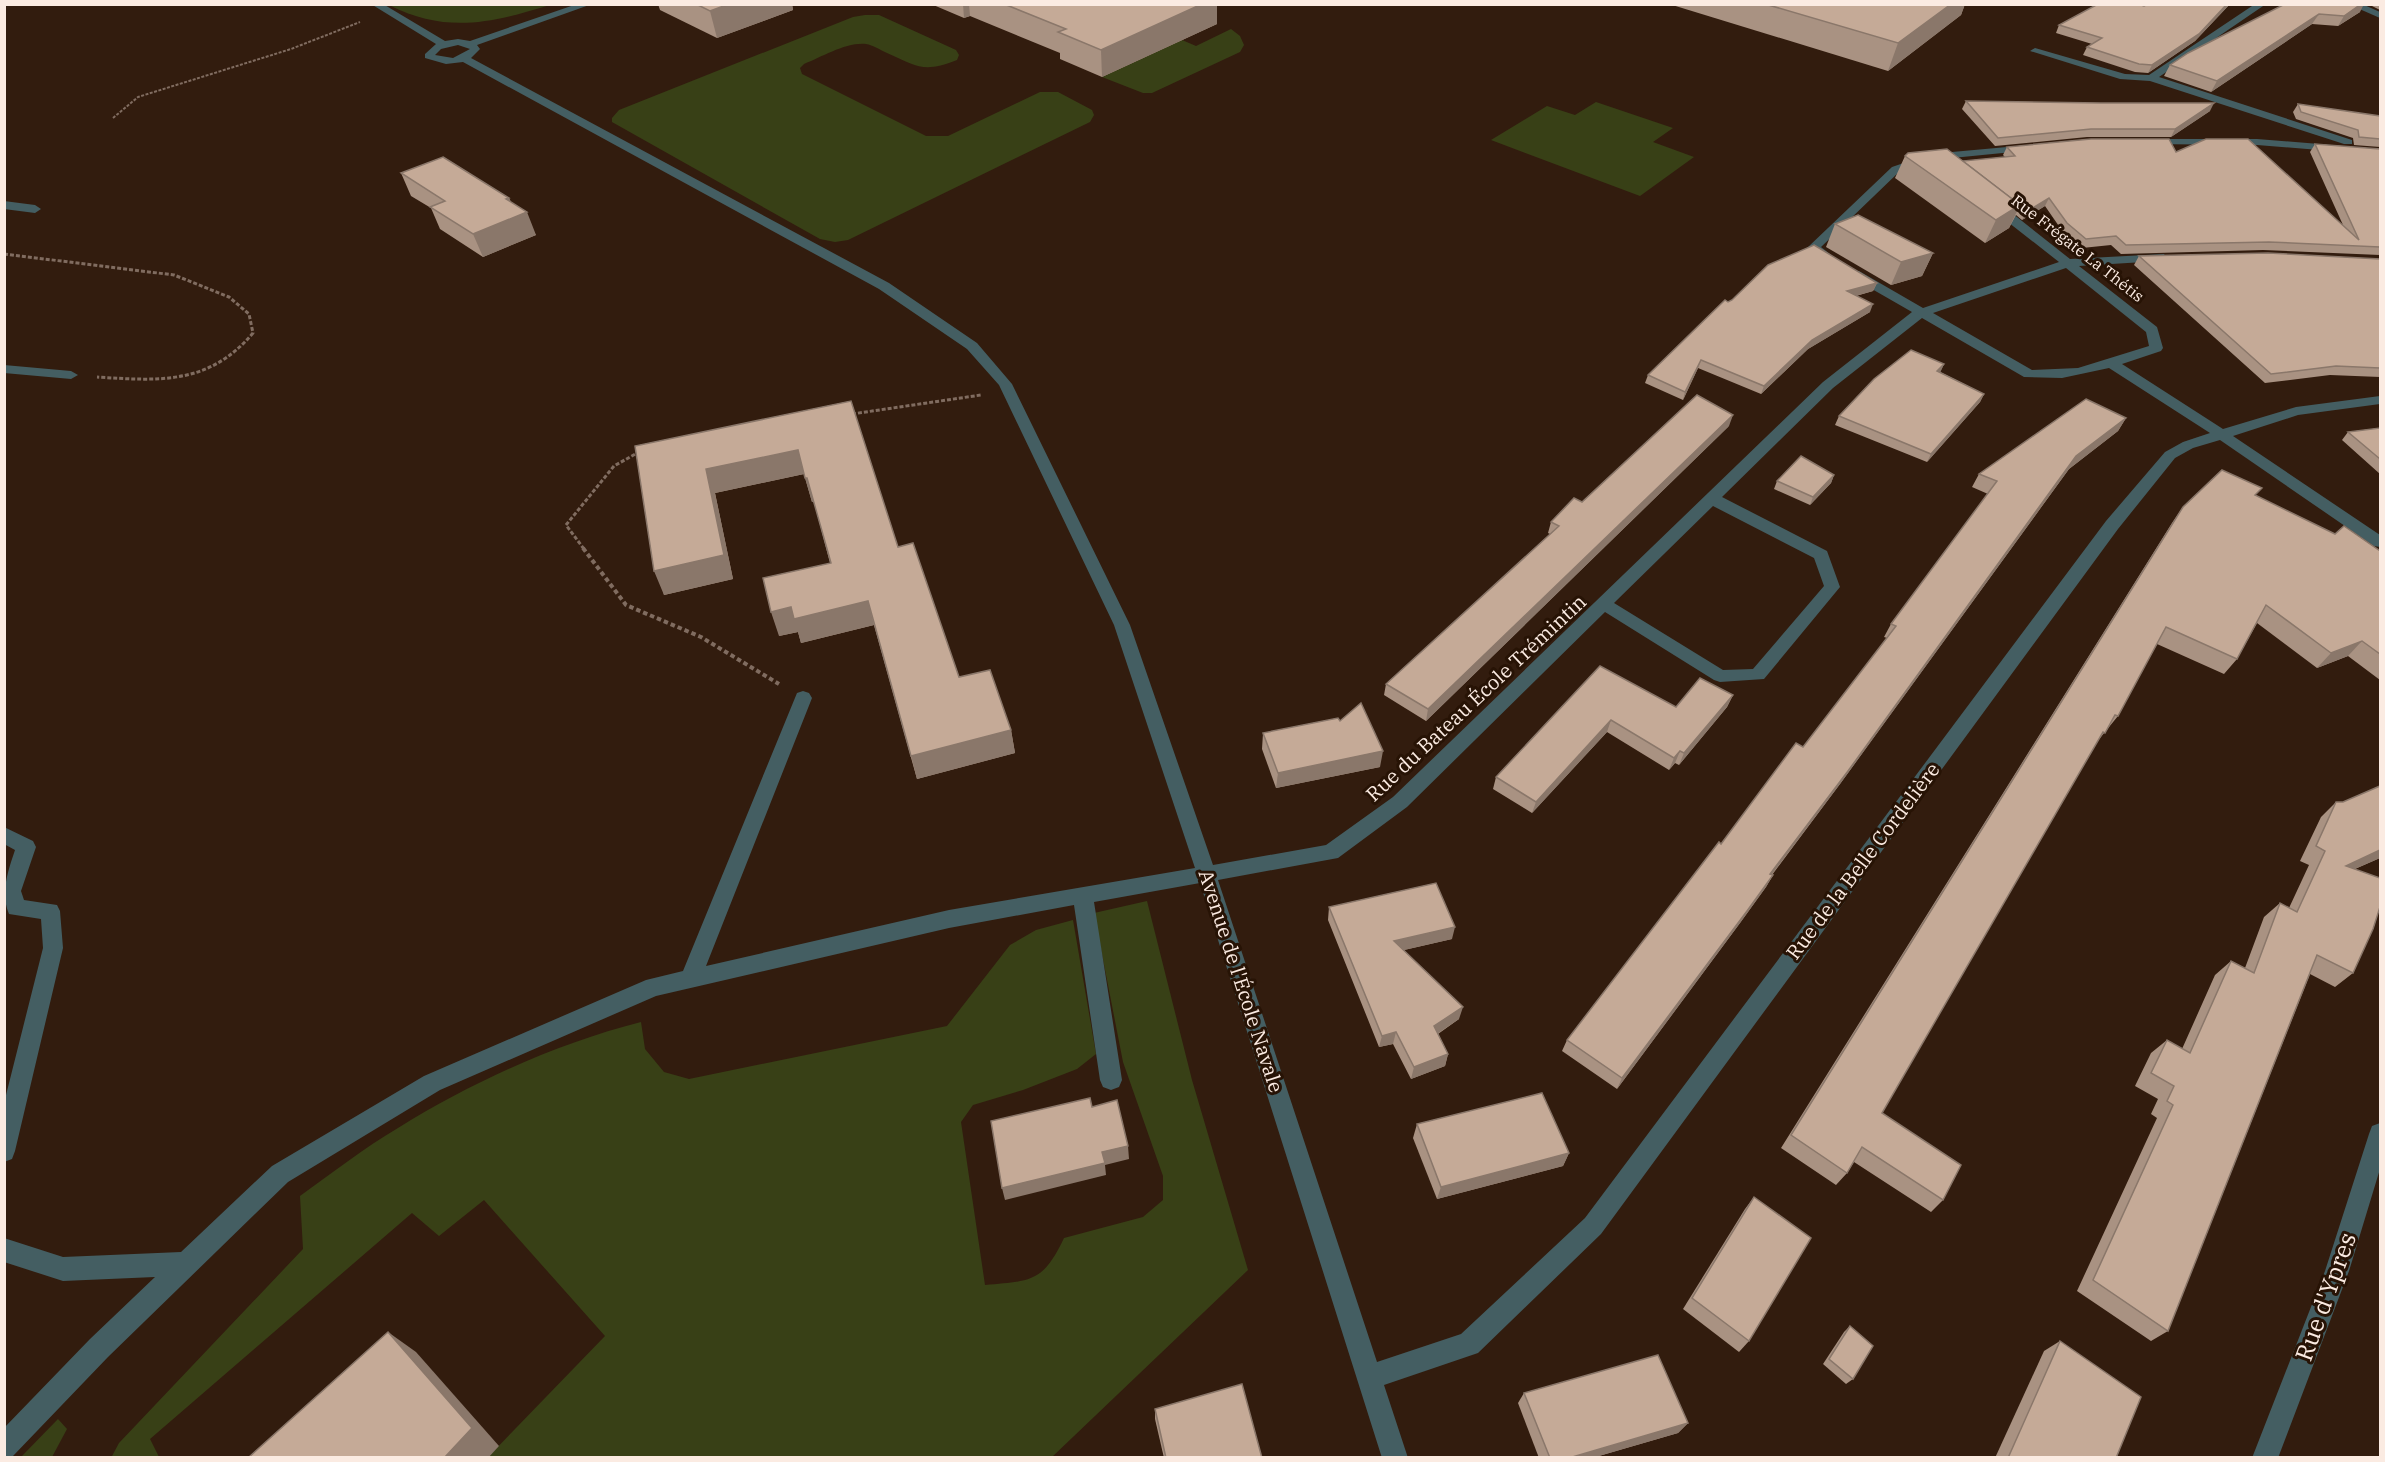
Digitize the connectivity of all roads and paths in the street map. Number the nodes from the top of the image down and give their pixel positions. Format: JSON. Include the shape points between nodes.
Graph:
{"nodes":[{"id":1,"x":375,"y":4,"type":"edge"},
{"id":2,"x":588,"y":4,"type":"edge"},
{"id":3,"x":2262,"y":4,"type":"edge"},
{"id":4,"x":2352,"y":4,"type":"edge"},
{"id":5,"x":386,"y":11,"type":"junction"},
{"id":6,"x":2380,"y":15,"type":"edge"},
{"id":7,"x":471,"y":44,"type":"junction"},
{"id":8,"x":444,"y":45,"type":"junction"},
{"id":9,"x":2035,"y":51,"type":"dead end"},
{"id":10,"x":464,"y":58,"type":"junction"},
{"id":11,"x":2151,"y":78,"type":"junction"},
{"id":12,"x":113,"y":118,"type":"dead end"},
{"id":13,"x":2267,"y":130,"type":"junction"},
{"id":14,"x":2133,"y":142,"type":"edge"},
{"id":15,"x":2042,"y":146,"type":"edge"},
{"id":16,"x":2377,"y":151,"type":"edge"},
{"id":17,"x":1930,"y":157,"type":"junction"},
{"id":18,"x":1949,"y":171,"type":"edge"},
{"id":19,"x":1986,"y":199,"type":"edge"},
{"id":20,"x":4,"y":205,"type":"edge"},
{"id":21,"x":36,"y":209,"type":"dead end"},
{"id":22,"x":4,"y":254,"type":"edge"},
{"id":23,"x":2177,"y":256,"type":"edge"},
{"id":24,"x":2069,"y":263,"type":"junction"},
{"id":25,"x":1920,"y":313,"type":"junction"},
{"id":26,"x":2112,"y":364,"type":"junction"},
{"id":27,"x":4,"y":369,"type":"edge"},
{"id":28,"x":71,"y":375,"type":"joint"},
{"id":29,"x":1008,"y":391,"type":"junction"},
{"id":30,"x":2380,"y":400,"type":"edge"},
{"id":31,"x":848,"y":415,"type":"edge"},
{"id":32,"x":2221,"y":434,"type":"junction"},
{"id":33,"x":644,"y":450,"type":"edge"},
{"id":34,"x":1713,"y":499,"type":"junction"},
{"id":35,"x":2380,"y":542,"type":"edge"},
{"id":36,"x":1605,"y":605,"type":"junction"},
{"id":37,"x":803,"y":698,"type":"joint"},
{"id":38,"x":4,"y":835,"type":"edge"},
{"id":39,"x":1207,"y":875,"type":"junction"},
{"id":40,"x":1083,"y":897,"type":"junction"},
{"id":41,"x":691,"y":978,"type":"junction"},
{"id":42,"x":1111,"y":1080,"type":"dead end"},
{"id":43,"x":2380,"y":1134,"type":"edge"},
{"id":44,"x":4,"y":1151,"type":"edge"},
{"id":45,"x":4,"y":1250,"type":"edge"},
{"id":46,"x":186,"y":1264,"type":"junction"},
{"id":47,"x":1370,"y":1377,"type":"junction"},
{"id":48,"x":4,"y":1447,"type":"edge"},
{"id":49,"x":1395,"y":1458,"type":"edge"},
{"id":50,"x":2265,"y":1458,"type":"edge"}],
"edges":[{"from":1,"to":5,"type":"street"},
{"from":2,"to":7,"type":"street"},
{"from":3,"to":11,"type":"street"},
{"from":4,"to":6,"type":"street"},
{"from":5,"to":8,"type":"street"},
{"from":5,"to":12,"type":"path","via":[[291,49],[138,97]]},
{"from":7,"to":8,"type":"street"},
{"from":7,"to":10,"type":"street","via":[[476,49]]},
{"from":8,"to":10,"type":"street","via":[[432,50],[429,56],[442,61]]},
{"from":9,"to":11,"type":"street","via":[[2124,77]]},
{"from":10,"to":29,"type":"street","name":"Avenue de l'École Navale","via":[[884,286],[972,346]]},
{"from":11,"to":13,"type":"street"},
{"from":13,"to":14,"type":"street"},
{"from":13,"to":16,"type":"street"},
{"from":13,"to":16,"type":"street"},
{"from":15,"to":17,"type":"street"},
{"from":17,"to":18,"type":"street"},
{"from":17,"to":25,"type":"street","name":"Rue Frégate La Thétis","via":[[1896,169],[1813,248]]},
{"from":19,"to":24,"type":"street","name":"Rue Frégate La Thétis"},
{"from":20,"to":21,"type":"street"},
{"from":22,"to":28,"type":"path","via":[[174,275],[229,297],[249,314],[253,333],[233,355],[201,371],[166,380]]},
{"from":23,"to":24,"type":"street","name":"Rue du Bateau École Trémintin"},
{"from":24,"to":25,"type":"street","name":"Rue du Bateau École Trémintin"},
{"from":24,"to":26,"type":"street","name":"Rue Frégate La Thétis","via":[[2152,330],[2156,348]]},
{"from":25,"to":26,"type":"street","name":"Rue Frégate La Thétis","via":[[2029,374],[2053,376]]},
{"from":25,"to":34,"type":"street","name":"Rue du Bateau École Trémintin","via":[[1828,385]]},
{"from":26,"to":32,"type":"street"},
{"from":27,"to":28,"type":"street"},
{"from":29,"to":31,"type":"path"},
{"from":29,"to":39,"type":"street","name":"Avenue de l'École Navale","via":[[1122,625]]},
{"from":30,"to":32,"type":"street","name":"Rue de la Belle Cordelière","via":[[2296,411]]},
{"from":32,"to":35,"type":"street"},
{"from":32,"to":47,"type":"street","name":"Rue de la Belle Cordelière","via":[[2170,455],[2112,525],[1593,1226],[1469,1344]]},
{"from":33,"to":37,"type":"path","via":[[614,466],[566,525],[626,605],[701,637]]},
{"from":34,"to":36,"type":"street","name":"Rue du Bateau École Trémintin"},
{"from":34,"to":36,"type":"street","name":"Rue du Bateau École Trémintin","via":[[1821,555],[1832,587],[1758,675],[1720,676]]},
{"from":36,"to":39,"type":"street","name":"Rue du Bateau École Trémintin","via":[[1400,802],[1331,852]]},
{"from":37,"to":41,"type":"street"},
{"from":38,"to":44,"type":"street","via":[[26,847],[11,891],[16,908],[50,911],[52,948]]},
{"from":39,"to":40,"type":"street","name":"Rue du Bateau École Trémintin"},
{"from":39,"to":47,"type":"street","name":"Avenue de l'École Navale"},
{"from":40,"to":41,"type":"street","name":"Rue du Bateau École Trémintin","via":[[949,919]]},
{"from":40,"to":42,"type":"street"},
{"from":41,"to":46,"type":"street","name":"Rue du Bateau École Trémintin","via":[[653,987],[432,1083],[280,1174]]},
{"from":43,"to":50,"type":"street","name":"Rue d'Ypres","via":[[2337,1271]]},
{"from":45,"to":46,"type":"street","via":[[63,1269]]},
{"from":46,"to":48,"type":"street","name":"Rue du Bateau École Trémintin","via":[[99,1347]]},
{"from":47,"to":49,"type":"street","name":"Avenue de l'École Navale"}]}
